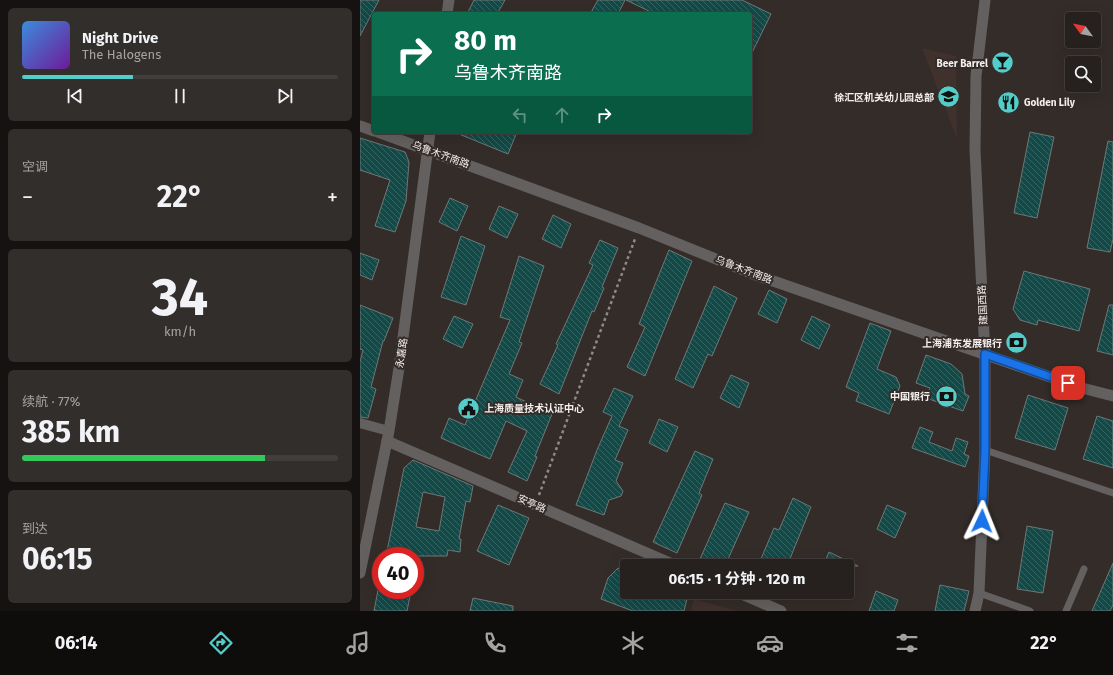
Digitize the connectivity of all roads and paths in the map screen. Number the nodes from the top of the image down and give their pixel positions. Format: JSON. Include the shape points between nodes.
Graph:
{"nodes":[{"id":1,"x":449,"y":0,"type":"edge"},
{"id":2,"x":983,"y":1,"type":"edge"},
{"id":3,"x":447,"y":12,"type":"edge"},
{"id":4,"x":360,"y":126,"type":"edge"},
{"id":5,"x":372,"y":130,"type":"edge"},
{"id":6,"x":383,"y":134,"type":"edge"},
{"id":7,"x":430,"y":134,"type":"edge"},
{"id":8,"x":427,"y":150,"type":"junction"},
{"id":9,"x":639,"y":228,"type":"junction"},
{"id":10,"x":985,"y":354,"type":"junction"},
{"id":11,"x":1113,"y":396,"type":"edge"},
{"id":12,"x":360,"y":423,"type":"edge"},
{"id":13,"x":388,"y":436,"type":"junction"},
{"id":14,"x":985,"y":450,"type":"junction"},
{"id":15,"x":1113,"y":493,"type":"edge"},
{"id":16,"x":535,"y":504,"type":"junction"},
{"id":17,"x":661,"y":559,"type":"edge"},
{"id":18,"x":1084,"y":569,"type":"dead end"},
{"id":19,"x":360,"y":573,"type":"edge"},
{"id":20,"x":979,"y":593,"type":"junction"},
{"id":21,"x":753,"y":599,"type":"edge"},
{"id":22,"x":781,"y":611,"type":"edge"},
{"id":23,"x":975,"y":611,"type":"edge"},
{"id":24,"x":1030,"y":611,"type":"edge"},
{"id":25,"x":1066,"y":611,"type":"edge"}],
"edges":[{"from":1,"to":3,"type":"street"},
{"from":2,"to":10,"type":"street","name":"建国西路","via":[[976,76],[975,150]]},
{"from":4,"to":5,"type":"street"},
{"from":6,"to":8,"type":"street","name":"乌鲁木齐南路"},
{"from":7,"to":8,"type":"street","name":"永嘉路"},
{"from":8,"to":9,"type":"street","name":"乌鲁木齐南路"},
{"from":8,"to":13,"type":"street","name":"永嘉路"},
{"from":9,"to":10,"type":"street","name":"乌鲁木齐南路","via":[[753,274]]},
{"from":9,"to":16,"type":"path"},
{"from":10,"to":11,"type":"street","name":"乌鲁木齐南路","via":[[1082,388]]},
{"from":10,"to":14,"type":"street","name":"建国西路"},
{"from":12,"to":13,"type":"street"},
{"from":13,"to":16,"type":"street","name":"安亭路"},
{"from":13,"to":19,"type":"street","name":"永嘉路"},
{"from":14,"to":15,"type":"lane"},
{"from":14,"to":20,"type":"street","name":"建国西路"},
{"from":16,"to":17,"type":"street","name":"安亭路"},
{"from":18,"to":25,"type":"lane"},
{"from":20,"to":23,"type":"street","name":"建国西路"},
{"from":20,"to":24,"type":"lane"},
{"from":21,"to":22,"type":"street"}]}
